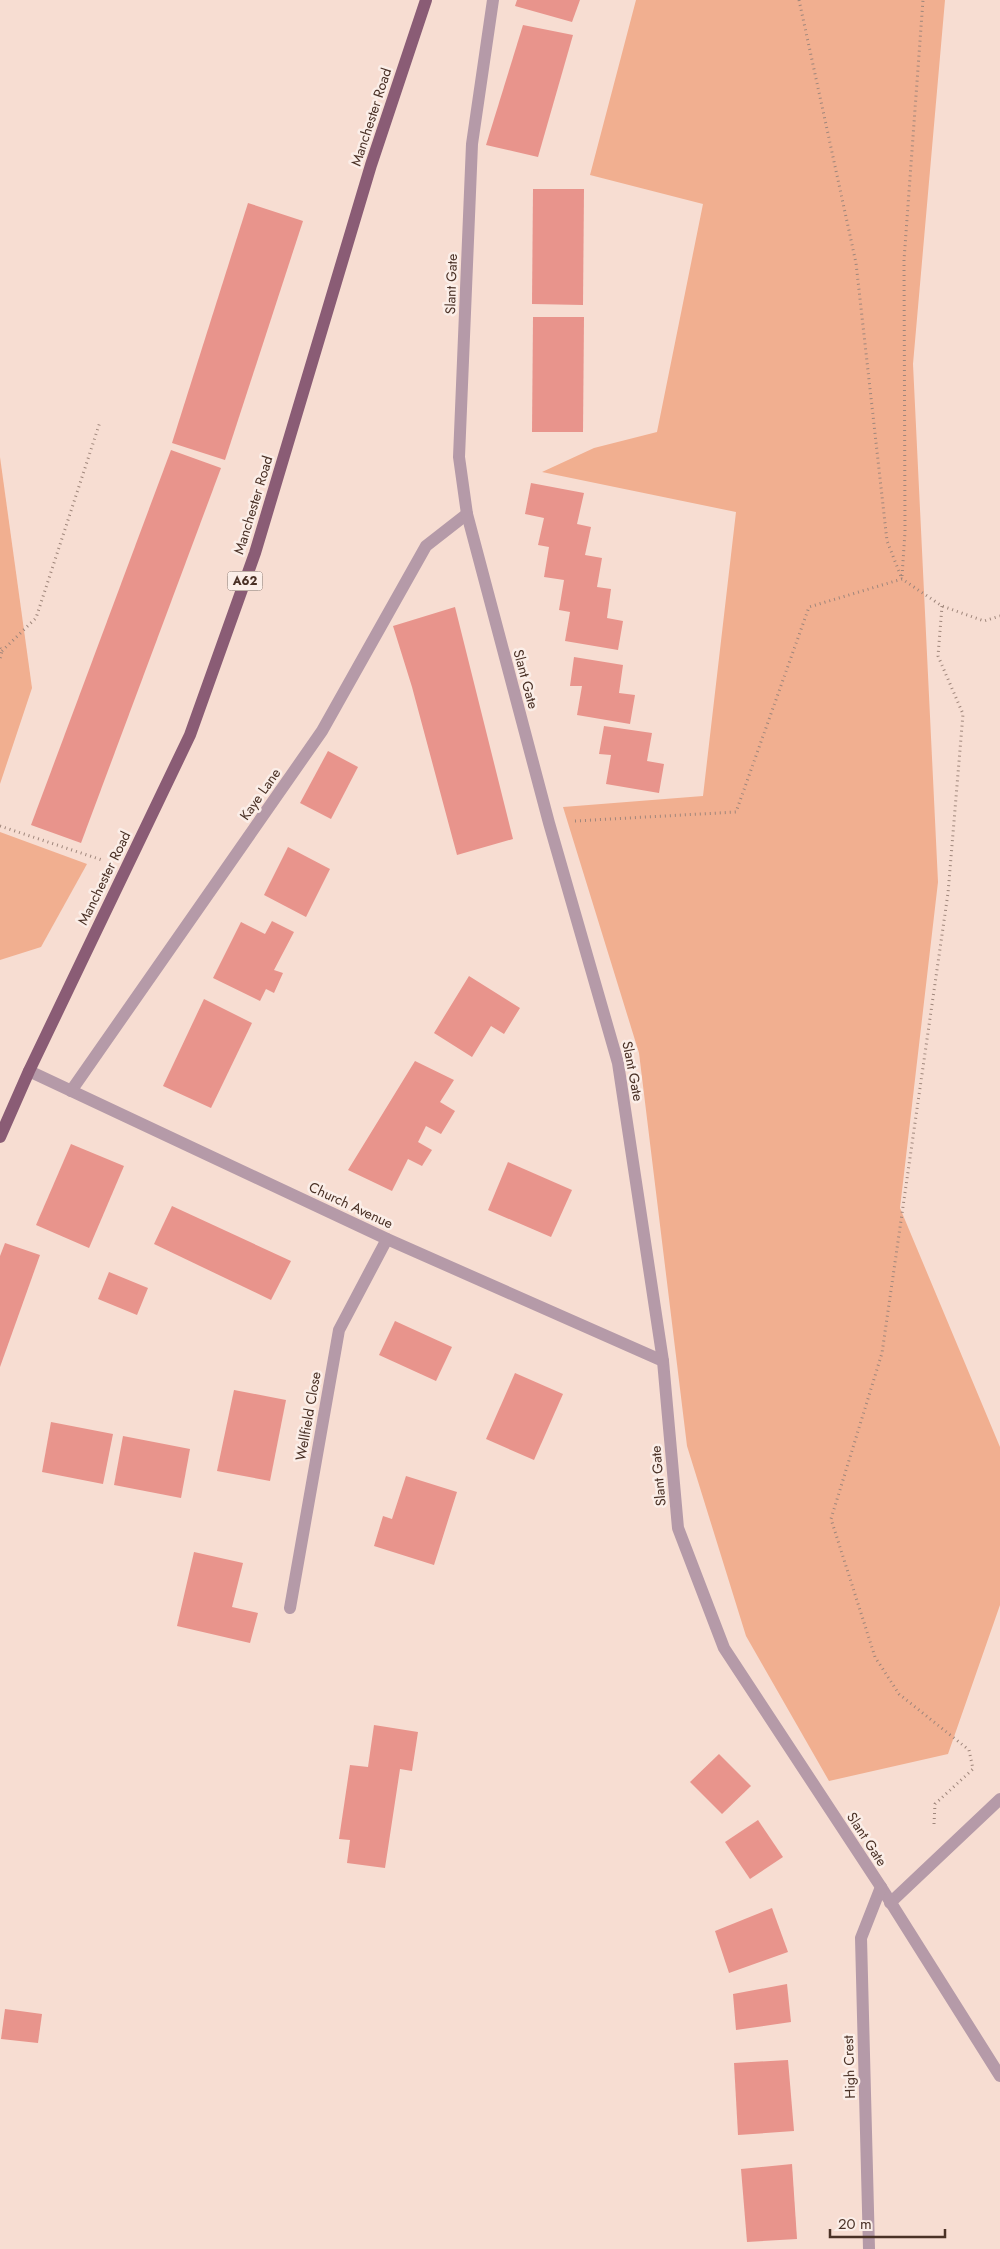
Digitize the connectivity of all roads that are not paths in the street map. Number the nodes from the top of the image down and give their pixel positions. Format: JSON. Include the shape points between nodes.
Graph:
{"nodes":[{"id":1,"x":426,"y":0,"type":"edge"},
{"id":2,"x":493,"y":0,"type":"edge"},
{"id":3,"x":466,"y":514,"type":"junction"},
{"id":4,"x":29,"y":1071,"type":"junction"},
{"id":5,"x":71,"y":1090,"type":"junction"},
{"id":6,"x":0,"y":1137,"type":"edge"},
{"id":7,"x":387,"y":1239,"type":"junction"},
{"id":8,"x":663,"y":1361,"type":"junction"},
{"id":9,"x":290,"y":1608,"type":"dead end"},
{"id":10,"x":1000,"y":1799,"type":"edge"},
{"id":11,"x":881,"y":1888,"type":"junction"},
{"id":12,"x":890,"y":1903,"type":"junction"},
{"id":13,"x":1000,"y":2076,"type":"edge"},
{"id":14,"x":869,"y":2249,"type":"edge"}],
"edges":[{"from":1,"to":4,"type":"main road","name":"Manchester Road","number":"A62","via":[[371,165],[255,554],[190,735]]},
{"from":2,"to":3,"type":"street","name":"Slant Gate","via":[[472,144],[459,457]]},
{"from":3,"to":5,"type":"street","name":"Kaye Lane","via":[[426,546],[322,731]]},
{"from":3,"to":8,"type":"street","name":"Slant Gate","via":[[618,1063]]},
{"from":4,"to":5,"type":"street","name":"Church Avenue"},
{"from":4,"to":6,"type":"main road","name":"Manchester Road","number":"A62"},
{"from":5,"to":7,"type":"street","name":"Church Avenue"},
{"from":7,"to":8,"type":"street","name":"Church Avenue"},
{"from":7,"to":9,"type":"street","name":"Wellfield Close","via":[[339,1330]]},
{"from":8,"to":11,"type":"street","name":"Slant Gate","via":[[678,1528],[724,1648]]},
{"from":10,"to":12,"type":"street"},
{"from":11,"to":12,"type":"street","name":"Slant Gate"},
{"from":11,"to":14,"type":"street","name":"High Crest","via":[[861,1938]]},
{"from":12,"to":13,"type":"street","name":"Slant Gate"}]}
